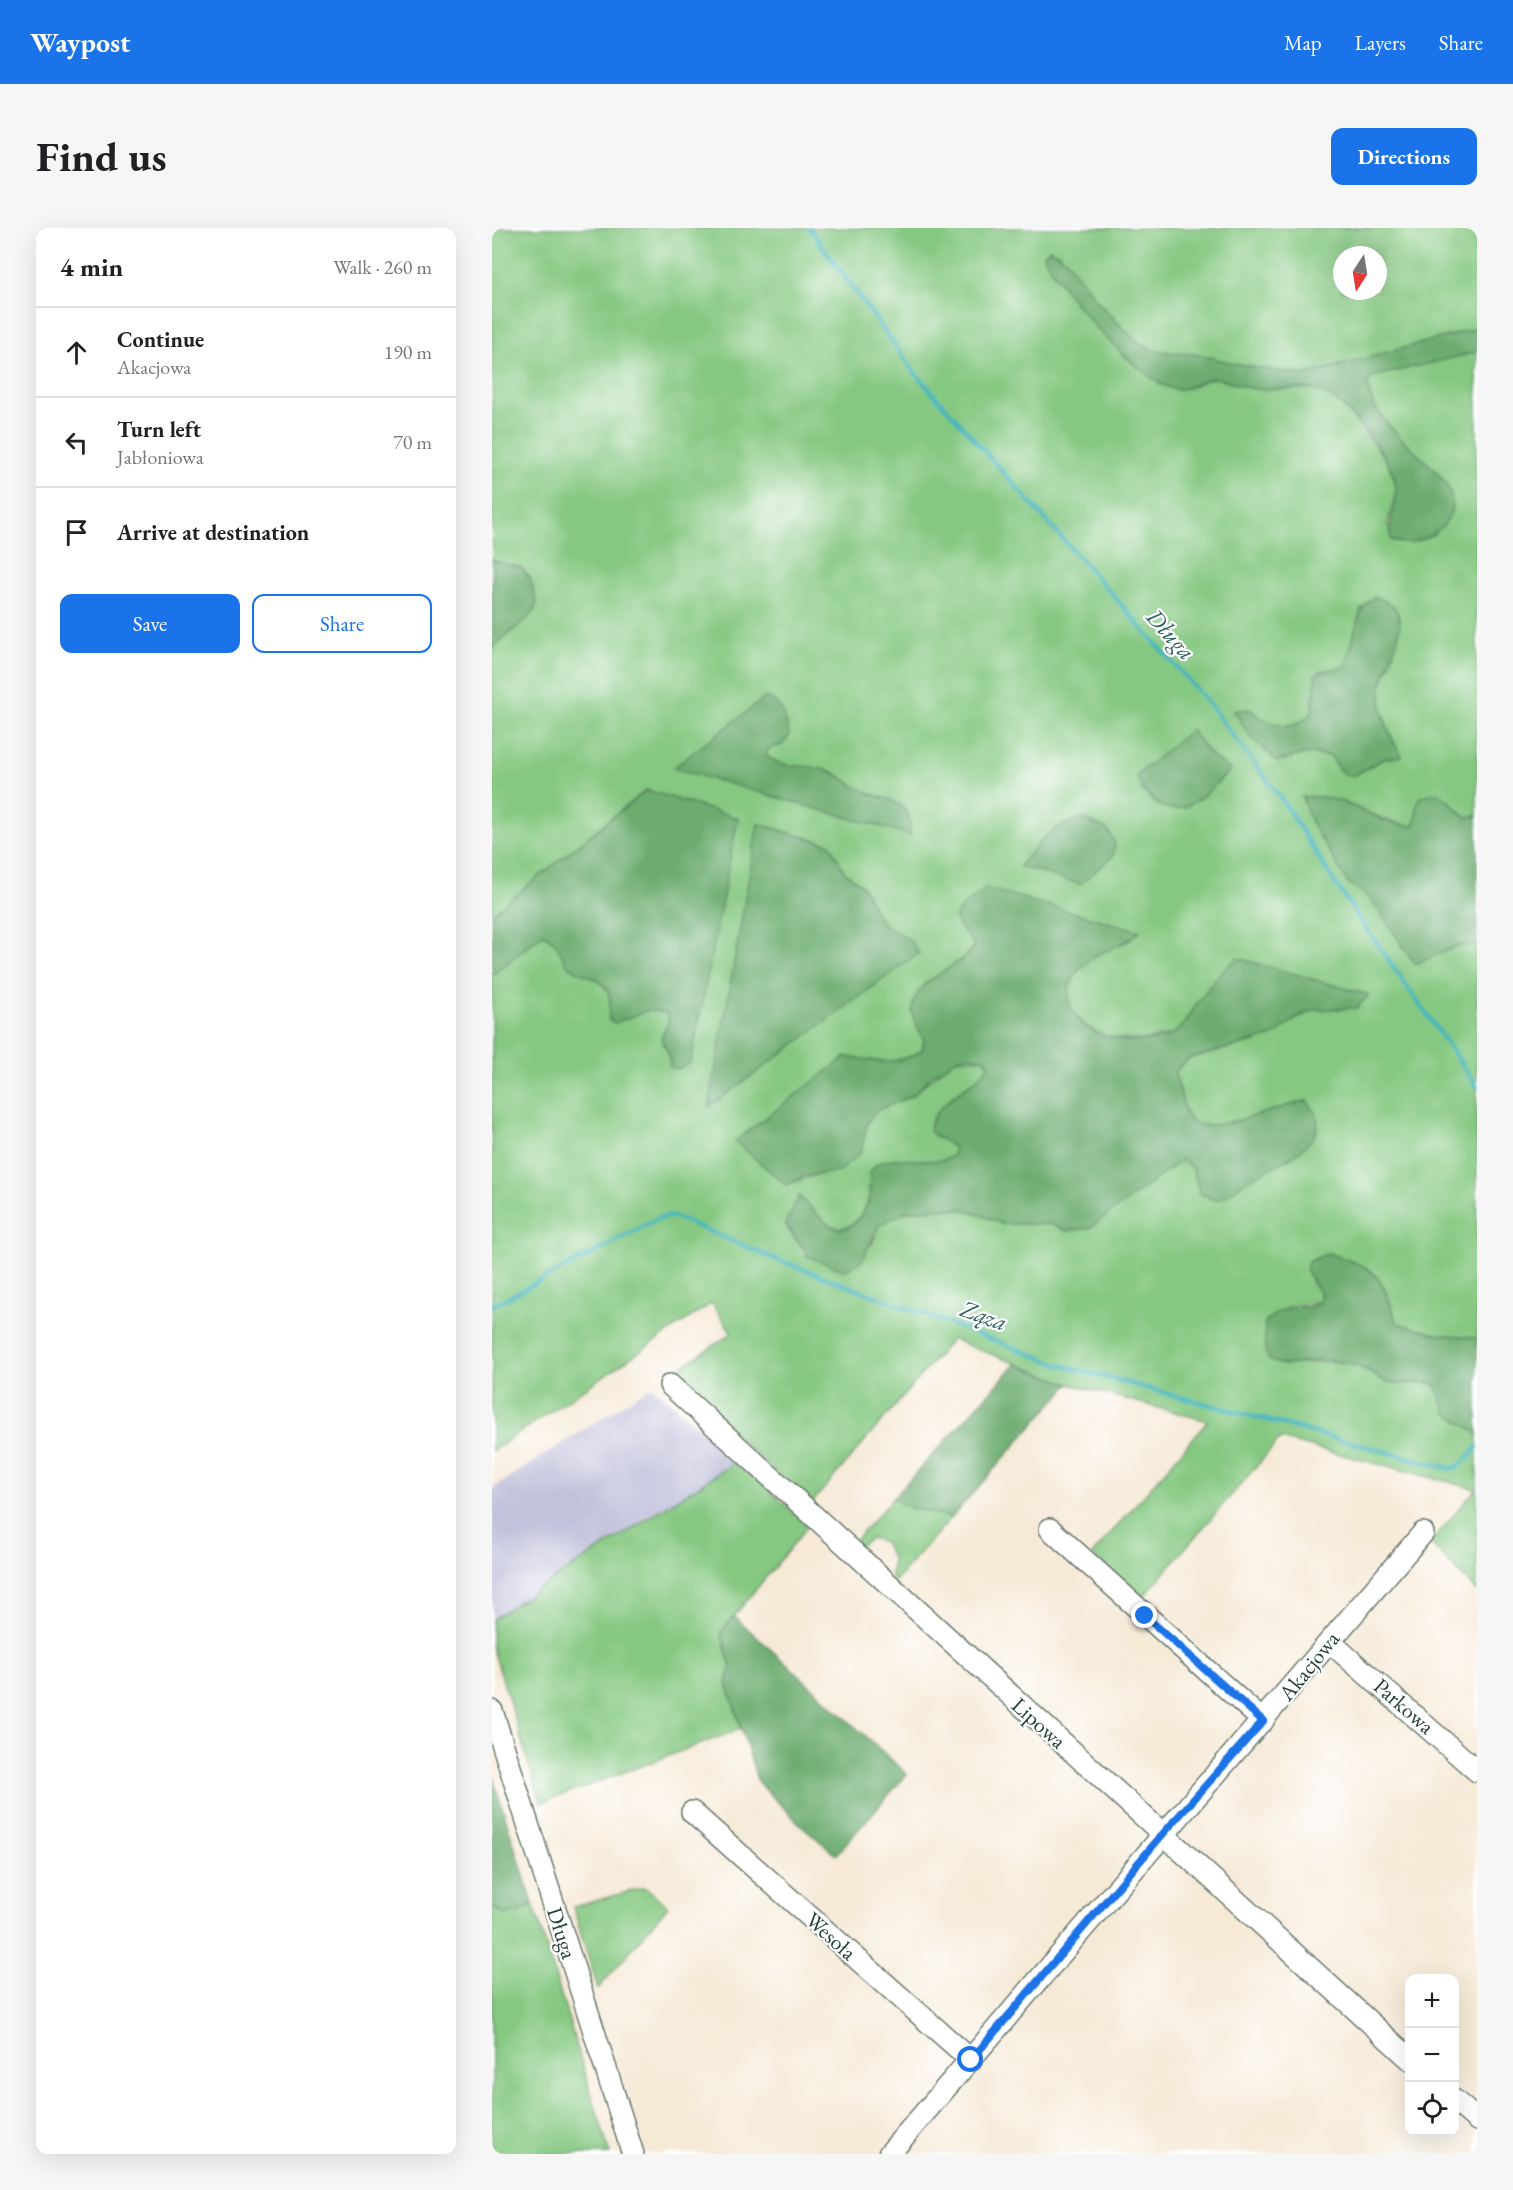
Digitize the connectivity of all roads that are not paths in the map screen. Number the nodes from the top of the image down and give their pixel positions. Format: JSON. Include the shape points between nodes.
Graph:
{"nodes":[{"id":1,"x":670,"y":1385,"type":"dead end"},
{"id":2,"x":1050,"y":1529,"type":"dead end"},
{"id":3,"x":1423,"y":1533,"type":"dead end"},
{"id":4,"x":1330,"y":1642,"type":"junction"},
{"id":5,"x":492,"y":1711,"type":"edge"},
{"id":6,"x":1263,"y":1721,"type":"junction"},
{"id":7,"x":1477,"y":1771,"type":"edge"},
{"id":8,"x":692,"y":1812,"type":"dead end"},
{"id":9,"x":1162,"y":1835,"type":"junction"},
{"id":10,"x":1405,"y":2054,"type":"edge"},
{"id":11,"x":971,"y":2060,"type":"junction"},
{"id":12,"x":1459,"y":2104,"type":"edge"},
{"id":13,"x":1477,"y":2120,"type":"edge"},
{"id":14,"x":633,"y":2154,"type":"edge"},
{"id":15,"x":889,"y":2154,"type":"edge"}],
"edges":[{"from":1,"to":9,"type":"street","name":"Lipowa"},
{"from":2,"to":6,"type":"street"},
{"from":3,"to":4,"type":"street","name":"Akacjowa"},
{"from":4,"to":6,"type":"street","name":"Akacjowa"},
{"from":4,"to":7,"type":"street","name":"Parkowa"},
{"from":5,"to":14,"type":"street","name":"Długa"},
{"from":6,"to":9,"type":"street","name":"Akacjowa"},
{"from":8,"to":11,"type":"street","name":"Wesoła"},
{"from":9,"to":10,"type":"street","name":"Lipowa"},
{"from":9,"to":11,"type":"street","name":"Akacjowa"},
{"from":11,"to":15,"type":"street","name":"Akacjowa"},
{"from":12,"to":13,"type":"street"}]}
